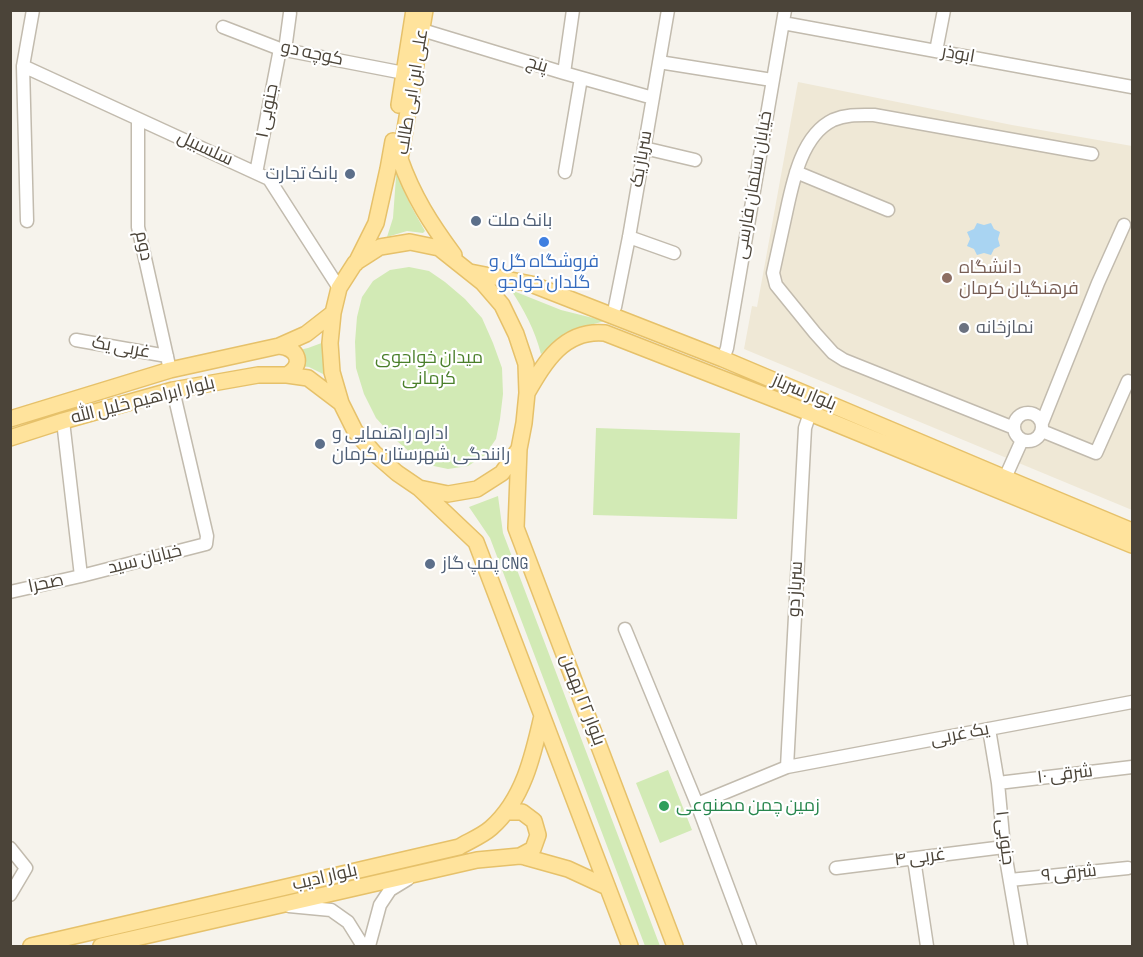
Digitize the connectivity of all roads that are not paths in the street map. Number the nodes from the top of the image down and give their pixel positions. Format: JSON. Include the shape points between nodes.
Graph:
{"nodes":[{"id":1,"x":33,"y":10,"type":"edge"},
{"id":2,"x":414,"y":10,"type":"edge"},
{"id":3,"x":425,"y":10,"type":"edge"},
{"id":4,"x":573,"y":10,"type":"edge"},
{"id":5,"x":668,"y":10,"type":"edge"},
{"id":6,"x":944,"y":10,"type":"edge"},
{"id":7,"x":290,"y":13,"type":"dead end"},
{"id":8,"x":784,"y":17,"type":"edge"},
{"id":9,"x":223,"y":27,"type":"dead end"},
{"id":10,"x":422,"y":30,"type":"junction"},
{"id":11,"x":283,"y":50,"type":"junction"},
{"id":12,"x":936,"y":51,"type":"junction"},
{"id":13,"x":659,"y":62,"type":"junction"},
{"id":14,"x":23,"y":66,"type":"junction"},
{"id":15,"x":404,"y":72,"type":"junction"},
{"id":16,"x":564,"y":73,"type":"junction"},
{"id":17,"x":581,"y":78,"type":"junction"},
{"id":18,"x":772,"y":80,"type":"junction"},
{"id":19,"x":1132,"y":87,"type":"edge"},
{"id":20,"x":653,"y":98,"type":"junction"},
{"id":21,"x":138,"y":119,"type":"junction"},
{"id":22,"x":644,"y":148,"type":"junction"},
{"id":23,"x":1092,"y":154,"type":"dead end"},
{"id":24,"x":695,"y":160,"type":"dead end"},
{"id":25,"x":566,"y":172,"type":"dead end"},
{"id":26,"x":796,"y":172,"type":"junction"},
{"id":27,"x":256,"y":173,"type":"junction"},
{"id":28,"x":888,"y":210,"type":"dead end"},
{"id":29,"x":27,"y":221,"type":"dead end"},
{"id":30,"x":1124,"y":225,"type":"dead end"},
{"id":31,"x":628,"y":237,"type":"junction"},
{"id":32,"x":674,"y":253,"type":"dead end"},
{"id":33,"x":356,"y":263,"type":"junction"},
{"id":34,"x":466,"y":268,"type":"junction"},
{"id":35,"x":339,"y":288,"type":"junction"},
{"id":36,"x":615,"y":307,"type":"dead end"},
{"id":37,"x":333,"y":313,"type":"junction"},
{"id":38,"x":76,"y":340,"type":"dead end"},
{"id":39,"x":279,"y":346,"type":"junction"},
{"id":40,"x":723,"y":359,"type":"junction"},
{"id":41,"x":168,"y":363,"type":"junction"},
{"id":42,"x":287,"y":375,"type":"junction"},
{"id":43,"x":1128,"y":381,"type":"dead end"},
{"id":44,"x":173,"y":390,"type":"junction"},
{"id":45,"x":527,"y":393,"type":"junction"},
{"id":46,"x":341,"y":403,"type":"junction"},
{"id":47,"x":810,"y":413,"type":"junction"},
{"id":48,"x":10,"y":419,"type":"edge"},
{"id":49,"x":63,"y":421,"type":"junction"},
{"id":50,"x":1042,"y":427,"type":"junction"},
{"id":51,"x":1014,"y":428,"type":"junction"},
{"id":52,"x":10,"y":438,"type":"edge"},
{"id":53,"x":1022,"y":440,"type":"junction"},
{"id":54,"x":519,"y":448,"type":"junction"},
{"id":55,"x":1005,"y":478,"type":"junction"},
{"id":56,"x":419,"y":488,"type":"junction"},
{"id":57,"x":1132,"y":531,"type":"edge"},
{"id":58,"x":1132,"y":545,"type":"edge"},
{"id":59,"x":81,"y":576,"type":"junction"},
{"id":60,"x":10,"y":592,"type":"edge"},
{"id":61,"x":625,"y":629,"type":"dead end"},
{"id":62,"x":1132,"y":702,"type":"edge"},
{"id":63,"x":542,"y":716,"type":"junction"},
{"id":64,"x":988,"y":729,"type":"junction"},
{"id":65,"x":787,"y":767,"type":"junction"},
{"id":66,"x":1132,"y":767,"type":"edge"},
{"id":67,"x":998,"y":783,"type":"junction"},
{"id":68,"x":697,"y":804,"type":"junction"},
{"id":69,"x":508,"y":812,"type":"junction"},
{"id":70,"x":1004,"y":847,"type":"junction"},
{"id":71,"x":10,"y":848,"type":"edge"},
{"id":72,"x":520,"y":856,"type":"junction"},
{"id":73,"x":914,"y":859,"type":"junction"},
{"id":74,"x":836,"y":868,"type":"dead end"},
{"id":75,"x":1128,"y":868,"type":"dead end"},
{"id":76,"x":419,"y":874,"type":"junction"},
{"id":77,"x":1010,"y":880,"type":"junction"},
{"id":78,"x":608,"y":887,"type":"junction"},
{"id":79,"x":10,"y":895,"type":"edge"},
{"id":80,"x":281,"y":905,"type":"junction"},
{"id":81,"x":31,"y":946,"type":"edge"},
{"id":82,"x":101,"y":946,"type":"edge"},
{"id":83,"x":363,"y":946,"type":"edge"},
{"id":84,"x":369,"y":946,"type":"edge"},
{"id":85,"x":630,"y":946,"type":"edge"},
{"id":86,"x":675,"y":946,"type":"edge"},
{"id":87,"x":750,"y":946,"type":"edge"},
{"id":88,"x":927,"y":946,"type":"edge"},
{"id":89,"x":1021,"y":946,"type":"edge"}],
"edges":[{"from":1,"to":14,"type":"street"},
{"from":2,"to":15,"type":"main road","name":"علی ابن ابی طالب"},
{"from":3,"to":10,"type":"main road","name":"علی ابن ابی طالب"},
{"from":4,"to":16,"type":"street"},
{"from":5,"to":13,"type":"street","name":"سرباز یک"},
{"from":6,"to":12,"type":"street"},
{"from":7,"to":11,"type":"street","name":"جنوبی ۱"},
{"from":8,"to":12,"type":"street","name":"ابوذر"},
{"from":8,"to":18,"type":"street","name":"خیابان سلمان فارسی"},
{"from":9,"to":11,"type":"street","name":"کوچه دو"},
{"from":10,"to":16,"type":"street","name":"پنج"},
{"from":10,"to":34,"type":"main road","name":"علی ابن ابی طالب","via":[[400,159],[431,225]]},
{"from":11,"to":15,"type":"street","name":"کوچه دو"},
{"from":11,"to":27,"type":"street","name":"جنوبی ۱"},
{"from":12,"to":19,"type":"street","name":"ابوذر"},
{"from":13,"to":18,"type":"street"},
{"from":13,"to":20,"type":"street","name":"سرباز یک"},
{"from":14,"to":21,"type":"street","name":"سلسبیل"},
{"from":14,"to":29,"type":"street"},
{"from":15,"to":33,"type":"main road","name":"علی ابن ابی طالب","via":[[376,224]]},
{"from":16,"to":17,"type":"street","name":"پنج"},
{"from":17,"to":20,"type":"street","name":"پنج"},
{"from":17,"to":25,"type":"street"},
{"from":18,"to":40,"type":"street","name":"خیابان سلمان فارسی"},
{"from":20,"to":22,"type":"street","name":"سرباز یک"},
{"from":21,"to":27,"type":"street","name":"سلسبیل"},
{"from":21,"to":41,"type":"street","name":"دوم","via":[[138,227]]},
{"from":22,"to":24,"type":"street"},
{"from":22,"to":31,"type":"street","name":"سرباز یک"},
{"from":23,"to":26,"type":"street","via":[[874,115],[849,115],[820,130]]},
{"from":26,"to":28,"type":"street"},
{"from":26,"to":51,"type":"street","via":[[773,273],[776,285],[815,333],[844,360]]},
{"from":27,"to":35,"type":"street","name":"سلسبیل","via":[[269,179]]},
{"from":30,"to":50,"type":"street"},
{"from":31,"to":32,"type":"street"},
{"from":31,"to":36,"type":"street","name":"سرباز یک"},
{"from":33,"to":34,"type":"main road","via":[[380,247],[410,242],[439,248]]},
{"from":33,"to":35,"type":"main road"},
{"from":34,"to":40,"type":"main road","name":"بلوار سرباز","via":[[531,284]]},
{"from":34,"to":45,"type":"main road","via":[[502,305],[516,333],[526,364]]},
{"from":35,"to":37,"type":"main road"},
{"from":37,"to":39,"type":"main road","name":"بلوار ابراهیم خلیل الله","via":[[306,334]]},
{"from":37,"to":46,"type":"main road","via":[[332,372]]},
{"from":38,"to":41,"type":"street","name":"غربی یک"},
{"from":39,"to":41,"type":"main road","name":"بلوار ابراهیم خلیل الله"},
{"from":39,"to":42,"type":"main road","via":[[287,347],[297,357],[297,365]]},
{"from":40,"to":55,"type":"main road","name":"بلوار سرباز"},
{"from":41,"to":48,"type":"main road","name":"بلوار ابراهیم خلیل الله"},
{"from":42,"to":44,"type":"main road","name":"بلوار ابراهیم خلیل الله","via":[[258,375]]},
{"from":42,"to":46,"type":"main road","name":"بلوار ابراهیم خلیل الله","via":[[308,378]]},
{"from":43,"to":50,"type":"street","via":[[1096,453]]},
{"from":44,"to":49,"type":"main road","name":"بلوار ابراهیم خلیل الله"},
{"from":44,"to":59,"type":"street","name":"خیابان سید","via":[[206,544]]},
{"from":45,"to":47,"type":"main road","name":"بلوار سرباز","via":[[562,345],[600,332]]},
{"from":45,"to":54,"type":"main road"},
{"from":46,"to":56,"type":"main road","via":[[355,431],[374,453]]},
{"from":47,"to":58,"type":"main road","name":"بلوار سرباز"},
{"from":47,"to":65,"type":"street","name":"سرباز دو","via":[[805,428]]},
{"from":49,"to":52,"type":"main road","name":"بلوار ابراهیم خلیل الله"},
{"from":49,"to":59,"type":"street","name":"خیابان سید"},
{"from":50,"to":51,"type":"street","via":[[1038,417],[1026,413],[1015,420]]},
{"from":50,"to":53,"type":"street","via":[[1040,435],[1032,441]]},
{"from":51,"to":53,"type":"street"},
{"from":53,"to":55,"type":"street"},
{"from":54,"to":56,"type":"main road","via":[[502,473],[477,489],[448,494]]},
{"from":54,"to":86,"type":"main road","name":"بلوار ۲۲ بهمن","via":[[516,528]]},
{"from":55,"to":57,"type":"main road","name":"بلوار سرباز"},
{"from":56,"to":63,"type":"main road","via":[[476,542]]},
{"from":59,"to":60,"type":"street","name":"صحرا"},
{"from":61,"to":68,"type":"street"},
{"from":62,"to":64,"type":"street","name":"یک غربی"},
{"from":63,"to":69,"type":"main road","name":"بلوار ادیب","via":[[534,755]]},
{"from":63,"to":78,"type":"main road"},
{"from":64,"to":65,"type":"street","name":"یک غربی"},
{"from":64,"to":67,"type":"street","name":"جنوبی ۱"},
{"from":65,"to":68,"type":"street","name":"یک غربی"},
{"from":66,"to":67,"type":"street","name":"شرقی ۱۰"},
{"from":67,"to":70,"type":"street","name":"جنوبی ۱"},
{"from":68,"to":87,"type":"street"},
{"from":69,"to":72,"type":"main road","via":[[522,812],[534,821],[538,835],[533,849]]},
{"from":69,"to":81,"type":"main road","name":"بلوار ادیب","via":[[489,830],[459,847]]},
{"from":70,"to":73,"type":"street","name":"غربی ۴"},
{"from":70,"to":77,"type":"street","name":"جنوبی ۱"},
{"from":71,"to":79,"type":"street","via":[[26,868]]},
{"from":72,"to":76,"type":"main road","name":"بلوار ادیب","via":[[477,860]]},
{"from":72,"to":78,"type":"main road","name":"بلوار ادیب","via":[[568,869]]},
{"from":73,"to":74,"type":"street","name":"غربی ۴"},
{"from":73,"to":88,"type":"street"},
{"from":75,"to":77,"type":"street","name":"شرقی ۹"},
{"from":76,"to":80,"type":"main road","name":"بلوار ادیب"},
{"from":76,"to":84,"type":"street","via":[[390,890],[380,905]]},
{"from":77,"to":89,"type":"street","name":"جنوبی ۱"},
{"from":78,"to":85,"type":"main road"},
{"from":80,"to":82,"type":"main road","name":"بلوار ادیب"},
{"from":80,"to":83,"type":"street","via":[[332,910],[348,922]]}]}
